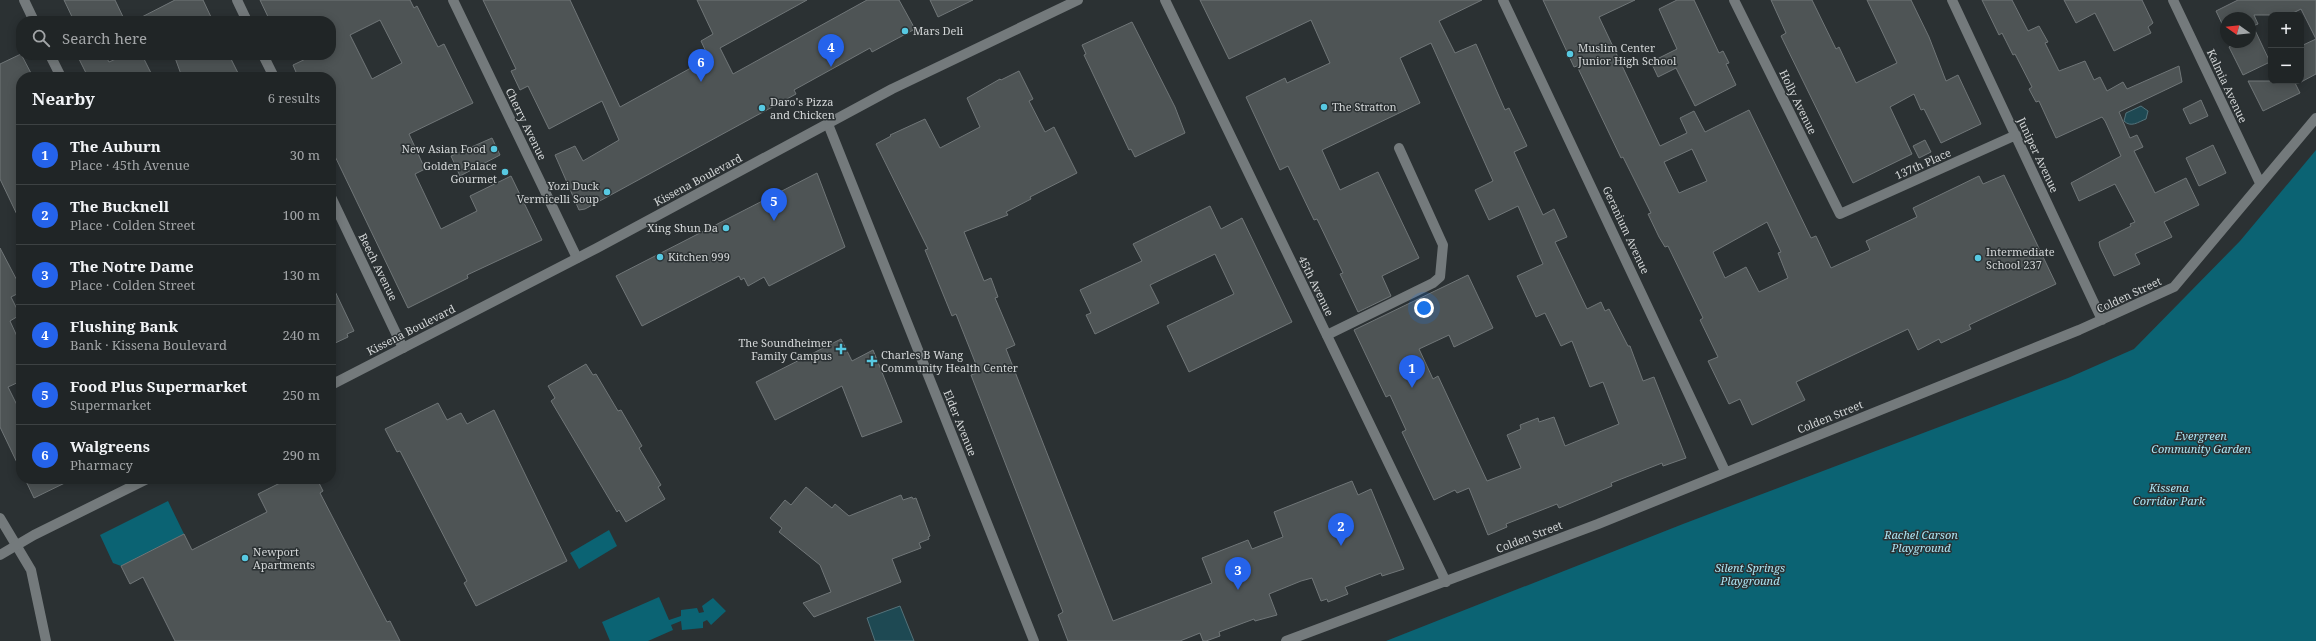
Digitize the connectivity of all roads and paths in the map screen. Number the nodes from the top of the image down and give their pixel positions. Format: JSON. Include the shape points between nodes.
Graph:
{"nodes":[{"id":1,"x":24,"y":0,"type":"edge"},
{"id":2,"x":237,"y":0,"type":"edge"},
{"id":3,"x":453,"y":0,"type":"edge"},
{"id":4,"x":1078,"y":0,"type":"edge"},
{"id":5,"x":1165,"y":0,"type":"edge"},
{"id":6,"x":1503,"y":0,"type":"edge"},
{"id":7,"x":1734,"y":0,"type":"edge"},
{"id":8,"x":1952,"y":0,"type":"edge"},
{"id":9,"x":2173,"y":0,"type":"edge"},
{"id":10,"x":32,"y":16,"type":"edge"},
{"id":11,"x":245,"y":16,"type":"edge"},
{"id":12,"x":52,"y":60,"type":"edge"},
{"id":13,"x":266,"y":60,"type":"edge"},
{"id":14,"x":58,"y":72,"type":"edge"},
{"id":15,"x":272,"y":72,"type":"edge"},
{"id":16,"x":2316,"y":118,"type":"edge"},
{"id":17,"x":828,"y":124,"type":"junction"},
{"id":18,"x":2016,"y":135,"type":"junction"},
{"id":19,"x":1399,"y":148,"type":"dead end"},
{"id":20,"x":2260,"y":183,"type":"junction"},
{"id":21,"x":336,"y":207,"type":"edge"},
{"id":22,"x":1840,"y":214,"type":"joint"},
{"id":23,"x":577,"y":258,"type":"junction"},
{"id":24,"x":2102,"y":320,"type":"junction"},
{"id":25,"x":1327,"y":335,"type":"junction"},
{"id":26,"x":403,"y":348,"type":"junction"},
{"id":27,"x":336,"y":382,"type":"edge"},
{"id":28,"x":1725,"y":471,"type":"junction"},
{"id":29,"x":137,"y":484,"type":"edge"},
{"id":30,"x":0,"y":518,"type":"edge"},
{"id":31,"x":15,"y":546,"type":"junction"},
{"id":32,"x":0,"y":555,"type":"edge"},
{"id":33,"x":1446,"y":582,"type":"junction"},
{"id":34,"x":46,"y":641,"type":"edge"},
{"id":35,"x":1034,"y":641,"type":"edge"},
{"id":36,"x":1286,"y":641,"type":"edge"}],
"edges":[{"from":1,"to":10,"type":"street"},
{"from":2,"to":11,"type":"street"},
{"from":3,"to":23,"type":"street","name":"Cherry Avenue"},
{"from":4,"to":17,"type":"street","name":"Kissena Boulevard","via":[[938,65]]},
{"from":5,"to":25,"type":"street","name":"45th Avenue"},
{"from":6,"to":28,"type":"street","name":"Geranium Avenue"},
{"from":7,"to":22,"type":"street","name":"Holly Avenue"},
{"from":8,"to":18,"type":"street","name":"Juniper Avenue"},
{"from":9,"to":20,"type":"street","name":"Kalmia Avenue"},
{"from":12,"to":14,"type":"street"},
{"from":13,"to":15,"type":"street"},
{"from":16,"to":20,"type":"street","name":"Colden Street"},
{"from":17,"to":23,"type":"street","name":"Kissena Boulevard"},
{"from":17,"to":35,"type":"street","name":"Elder Avenue"},
{"from":18,"to":22,"type":"street","name":"137th Place"},
{"from":18,"to":24,"type":"street","name":"Juniper Avenue"},
{"from":19,"to":25,"type":"street","via":[[1443,245],[1440,277],[1433,283]]},
{"from":20,"to":24,"type":"street","name":"Colden Street","via":[[2174,287]]},
{"from":21,"to":26,"type":"street","name":"Beech Avenue"},
{"from":23,"to":26,"type":"street","name":"Kissena Boulevard"},
{"from":24,"to":28,"type":"street","name":"Colden Street"},
{"from":25,"to":33,"type":"street","name":"45th Avenue"},
{"from":26,"to":27,"type":"street","name":"Kissena Boulevard"},
{"from":28,"to":33,"type":"street","name":"Colden Street"},
{"from":29,"to":31,"type":"street"},
{"from":30,"to":31,"type":"street"},
{"from":31,"to":32,"type":"street"},
{"from":31,"to":34,"type":"street","via":[[31,570]]},
{"from":33,"to":36,"type":"street","name":"Colden Street"}]}
